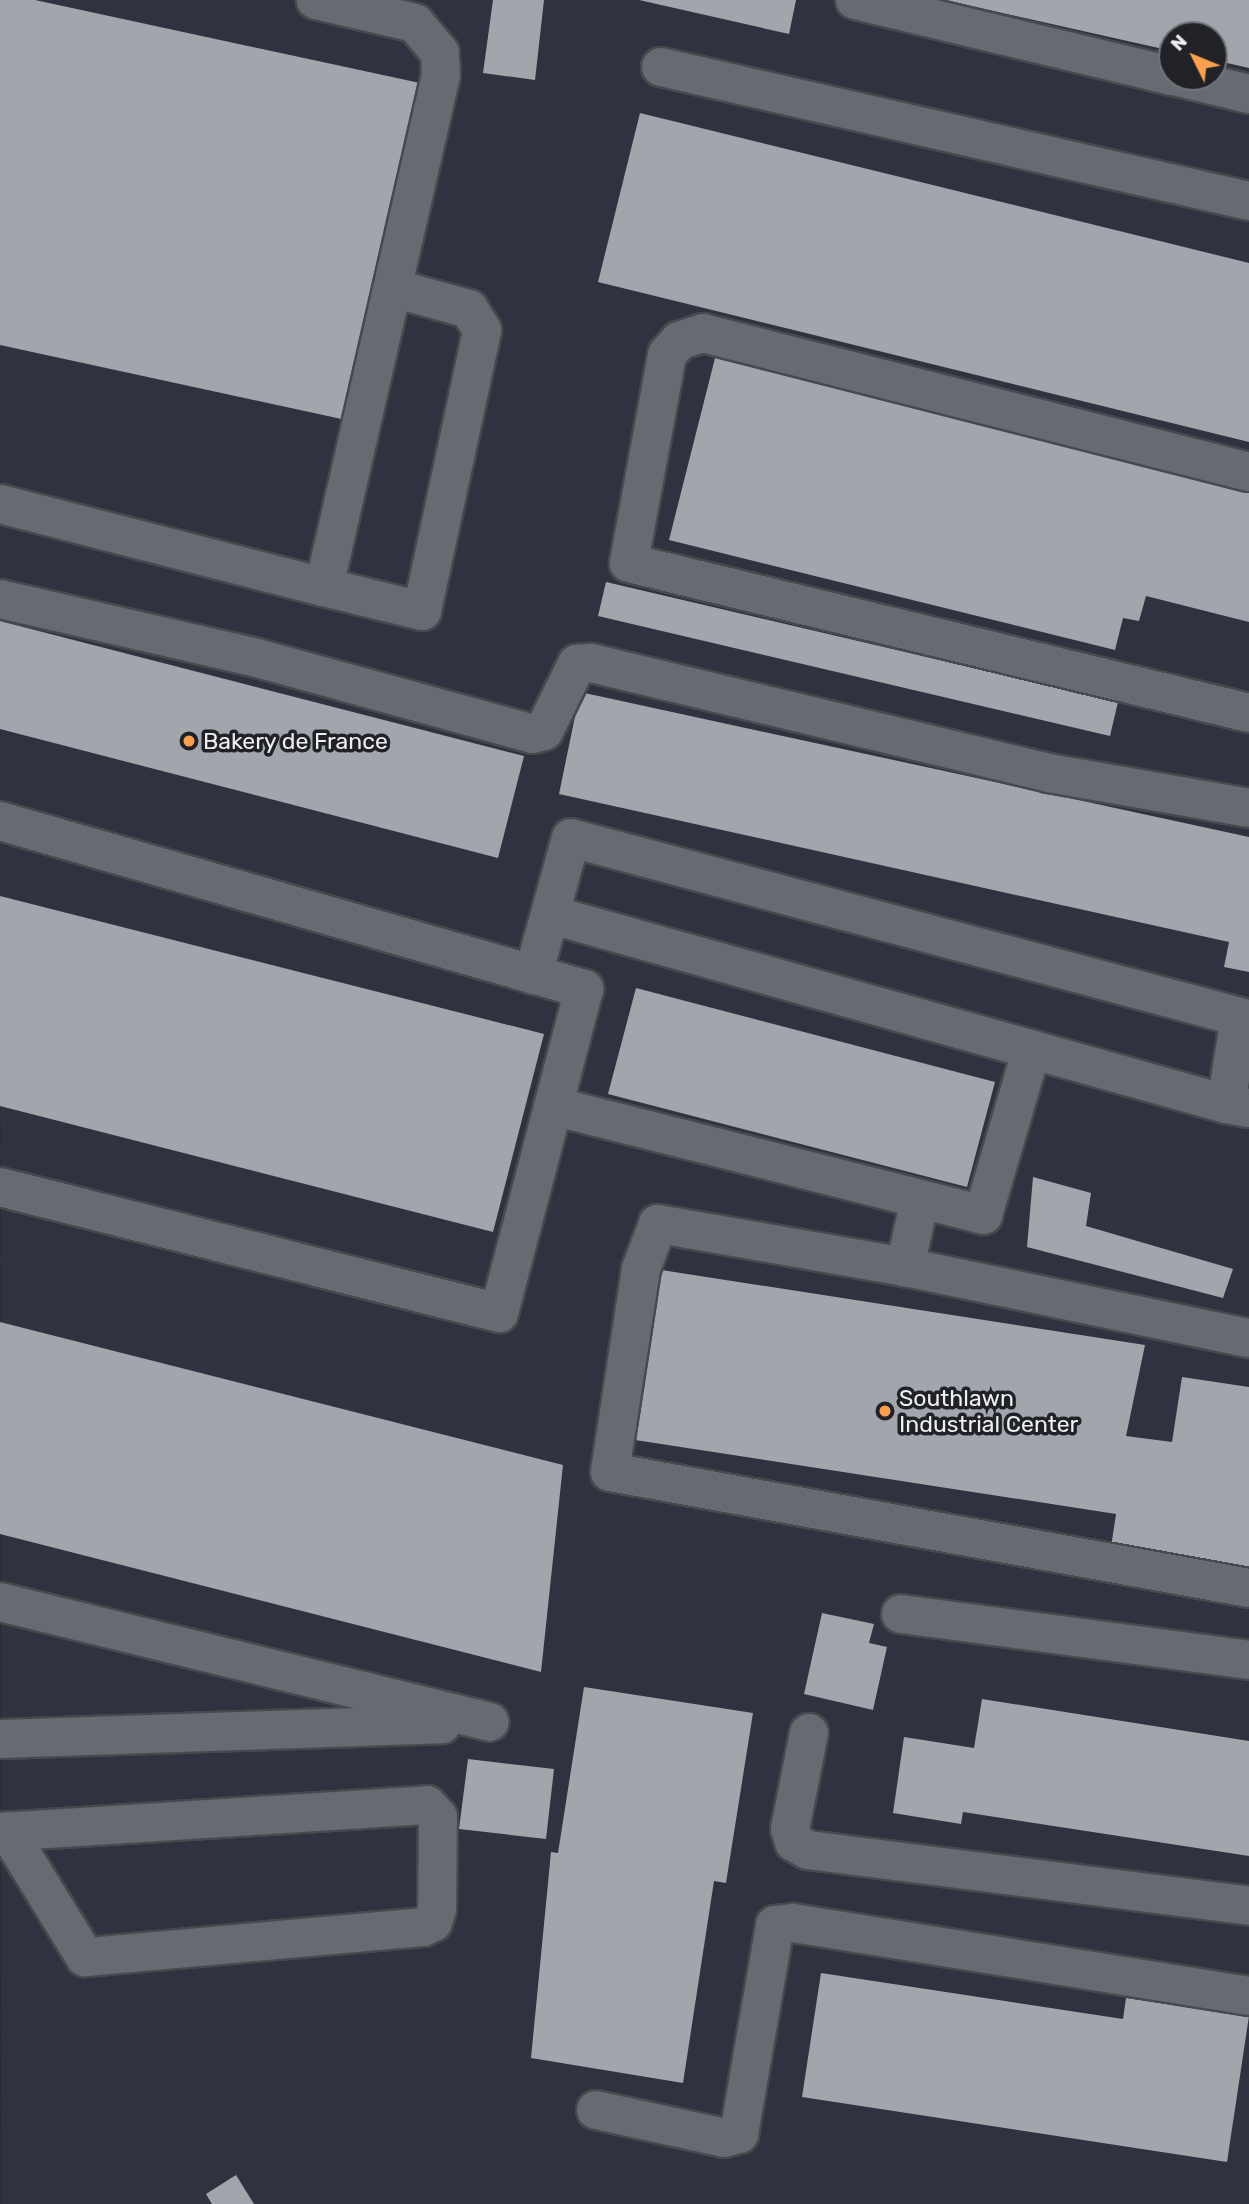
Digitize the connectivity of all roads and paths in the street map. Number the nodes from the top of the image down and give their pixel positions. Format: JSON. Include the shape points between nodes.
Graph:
{"nodes":[{"id":1,"x":316,"y":0,"type":"edge"},
{"id":2,"x":855,"y":0,"type":"edge"},
{"id":3,"x":661,"y":67,"type":"dead end"},
{"id":4,"x":1158,"y":73,"type":"edge"},
{"id":5,"x":1228,"y":89,"type":"edge"},
{"id":6,"x":1249,"y":94,"type":"edge"},
{"id":7,"x":1249,"y":201,"type":"edge"},
{"id":8,"x":393,"y":288,"type":"junction"},
{"id":9,"x":1249,"y":472,"type":"edge"},
{"id":10,"x":0,"y":504,"type":"edge"},
{"id":11,"x":324,"y":587,"type":"junction"},
{"id":12,"x":0,"y":599,"type":"edge"},
{"id":13,"x":1249,"y":713,"type":"edge"},
{"id":14,"x":1249,"y":808,"type":"edge"},
{"id":15,"x":0,"y":821,"type":"edge"},
{"id":16,"x":552,"y":915,"type":"junction"},
{"id":17,"x":533,"y":975,"type":"junction"},
{"id":18,"x":1032,"y":1049,"type":"junction"},
{"id":19,"x":553,"y":1106,"type":"junction"},
{"id":20,"x":1237,"y":1106,"type":"edge"},
{"id":21,"x":0,"y":1187,"type":"edge"},
{"id":22,"x":920,"y":1199,"type":"junction"},
{"id":23,"x":905,"y":1268,"type":"junction"},
{"id":24,"x":1249,"y":1338,"type":"edge"},
{"id":25,"x":1249,"y":1588,"type":"edge"},
{"id":26,"x":0,"y":1602,"type":"edge"},
{"id":27,"x":901,"y":1614,"type":"dead end"},
{"id":28,"x":1249,"y":1660,"type":"edge"},
{"id":29,"x":809,"y":1734,"type":"dead end"},
{"id":30,"x":0,"y":1739,"type":"edge"},
{"id":31,"x":4,"y":1832,"type":"edge"},
{"id":32,"x":1249,"y":1906,"type":"edge"},
{"id":33,"x":1249,"y":1996,"type":"edge"},
{"id":34,"x":596,"y":2110,"type":"dead end"}],
"edges":[{"from":1,"to":8,"type":"lane","via":[[415,23],[440,53],[441,75]]},
{"from":2,"to":4,"type":"lane"},
{"from":3,"to":7,"type":"lane"},
{"from":5,"to":6,"type":"lane"},
{"from":8,"to":11,"type":"lane"},
{"from":8,"to":11,"type":"lane","via":[[469,309],[482,330],[422,611]]},
{"from":9,"to":13,"type":"lane","via":[[703,333],[679,341],[667,355],[629,563]]},
{"from":10,"to":11,"type":"lane"},
{"from":12,"to":14,"type":"lane","via":[[257,658],[532,734],[544,731],[577,664],[591,663],[1049,773]]},
{"from":15,"to":17,"type":"lane"},
{"from":16,"to":17,"type":"lane"},
{"from":16,"to":18,"type":"lane"},
{"from":16,"to":20,"type":"lane","via":[[571,838],[1240,1017]]},
{"from":17,"to":19,"type":"lane","via":[[584,989]]},
{"from":18,"to":20,"type":"lane"},
{"from":18,"to":22,"type":"lane","via":[[983,1215]]},
{"from":19,"to":21,"type":"lane","via":[[499,1313]]},
{"from":19,"to":22,"type":"lane"},
{"from":22,"to":23,"type":"lane"},
{"from":23,"to":24,"type":"lane"},
{"from":23,"to":25,"type":"lane","via":[[658,1224],[642,1269],[610,1472]]},
{"from":26,"to":30,"type":"lane","via":[[490,1722]]},
{"from":27,"to":28,"type":"lane"},
{"from":29,"to":32,"type":"lane","via":[[790,1829],[794,1842],[808,1850]]},
{"from":31,"to":31,"type":"lane","via":[[427,1805],[438,1817],[437,1909],[433,1922],[423,1927],[85,1957]]},
{"from":33,"to":34,"type":"lane","via":[[793,1923],[775,1925],[739,2134],[724,2138]]}]}
